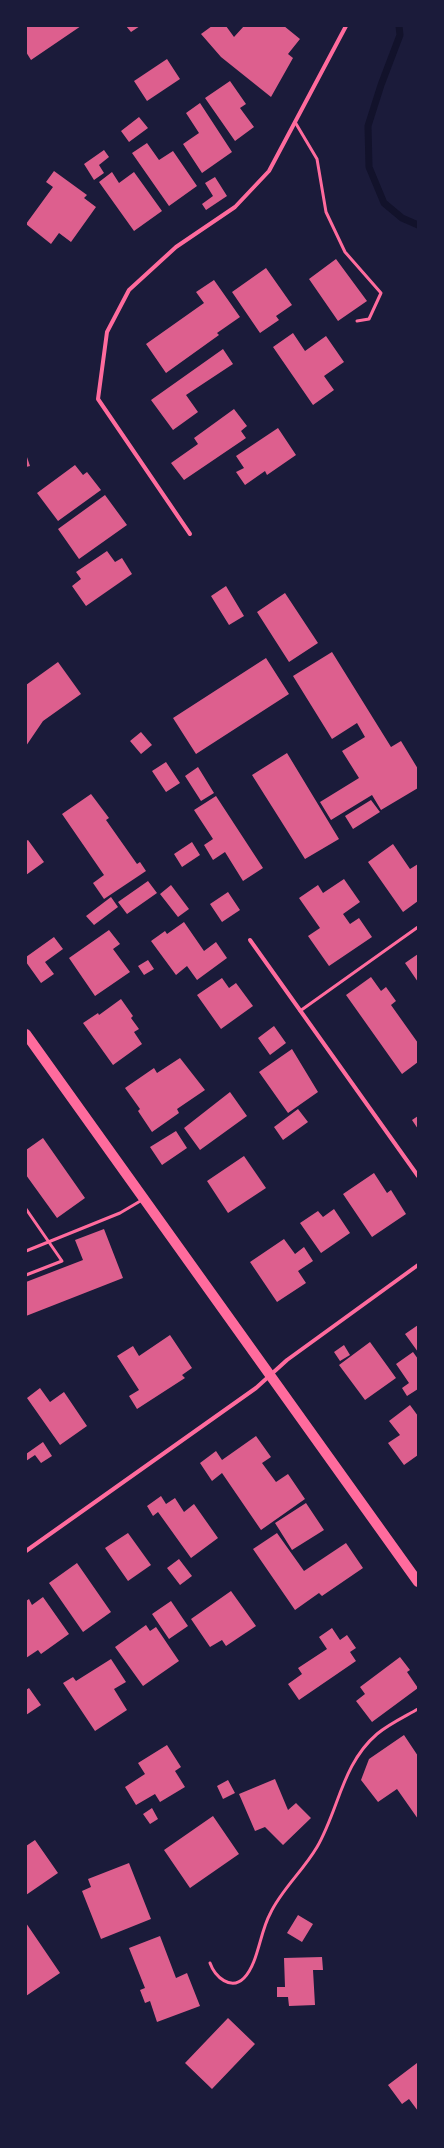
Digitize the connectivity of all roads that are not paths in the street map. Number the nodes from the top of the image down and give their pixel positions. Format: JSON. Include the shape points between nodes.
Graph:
{"nodes":[{"id":1,"x":346,"y":26,"type":"edge"},
{"id":2,"x":295,"y":122,"type":"junction"},
{"id":3,"x":357,"y":321,"type":"dead end"},
{"id":4,"x":190,"y":534,"type":"dead end"},
{"id":5,"x":418,"y":927,"type":"edge"},
{"id":6,"x":250,"y":940,"type":"dead end"},
{"id":7,"x":300,"y":1010,"type":"junction"},
{"id":8,"x":26,"y":1034,"type":"edge"},
{"id":9,"x":418,"y":1176,"type":"edge"},
{"id":10,"x":143,"y":1199,"type":"junction"},
{"id":11,"x":26,"y":1209,"type":"edge"},
{"id":12,"x":50,"y":1241,"type":"junction"},
{"id":13,"x":26,"y":1251,"type":"edge"},
{"id":14,"x":418,"y":1265,"type":"edge"},
{"id":15,"x":26,"y":1275,"type":"edge"},
{"id":16,"x":269,"y":1375,"type":"junction"},
{"id":17,"x":26,"y":1551,"type":"edge"},
{"id":18,"x":418,"y":1582,"type":"edge"},
{"id":19,"x":418,"y":1709,"type":"edge"},
{"id":20,"x":210,"y":1963,"type":"dead end"}],
"edges":[{"from":1,"to":2,"type":"street"},
{"from":2,"to":3,"type":"lane","via":[[316,159],[326,212],[345,252],[381,293],[369,319]]},
{"from":2,"to":4,"type":"street","via":[[269,171],[234,207],[176,248],[129,290],[107,332],[98,399]]},
{"from":5,"to":7,"type":"lane"},
{"from":6,"to":7,"type":"street"},
{"from":7,"to":9,"type":"street"},
{"from":8,"to":10,"type":"main road"},
{"from":10,"to":12,"type":"lane","via":[[120,1213]]},
{"from":10,"to":16,"type":"main road"},
{"from":11,"to":12,"type":"lane"},
{"from":12,"to":13,"type":"lane"},
{"from":12,"to":15,"type":"lane","via":[[62,1261]]},
{"from":14,"to":16,"type":"street"},
{"from":16,"to":17,"type":"street","via":[[256,1388]]},
{"from":16,"to":18,"type":"main road"},
{"from":19,"to":20,"type":"lane","via":[[377,1734],[358,1754],[343,1782],[332,1818],[323,1836],[272,1909],[264,1926],[253,1964],[243,1979],[232,1983],[224,1981],[216,1976]]}]}
